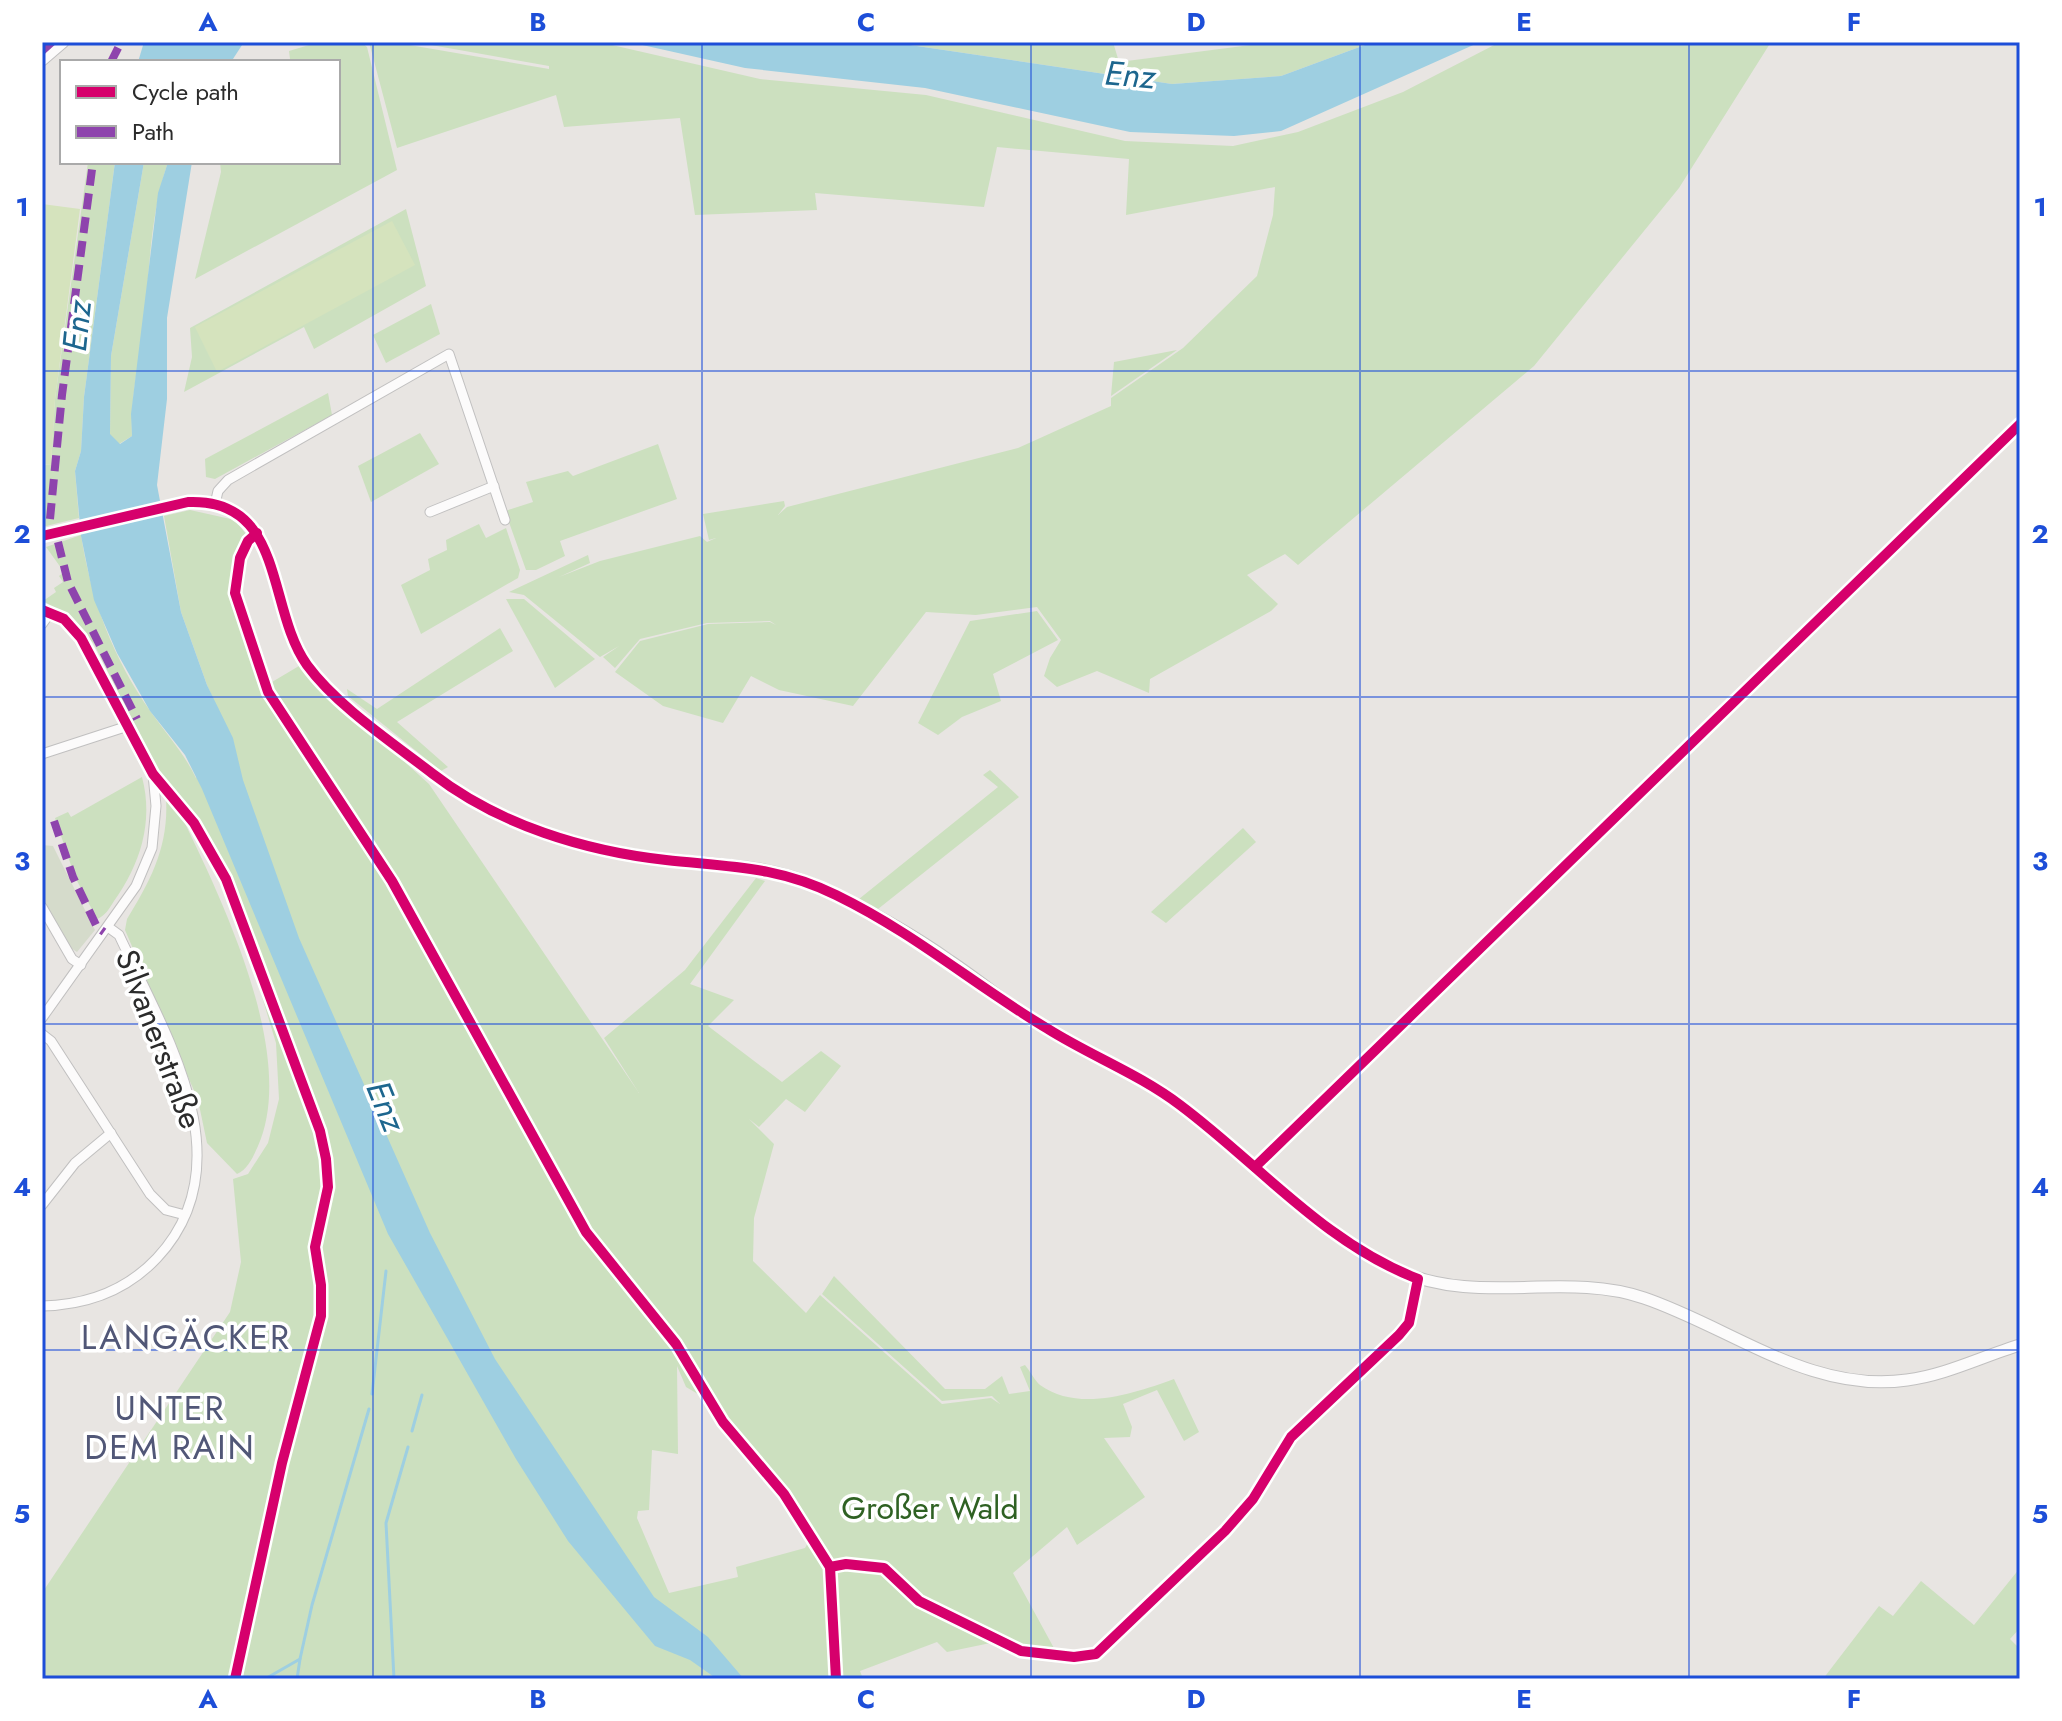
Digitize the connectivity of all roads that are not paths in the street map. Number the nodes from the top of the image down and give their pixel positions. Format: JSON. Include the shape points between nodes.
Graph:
{"nodes":[{"id":1,"x":63,"y":42,"type":"edge"},
{"id":2,"x":42,"y":60,"type":"edge"},
{"id":3,"x":494,"y":486,"type":"junction"},
{"id":4,"x":215,"y":504,"type":"junction"},
{"id":5,"x":430,"y":512,"type":"dead end"},
{"id":6,"x":505,"y":520,"type":"dead end"},
{"id":7,"x":42,"y":536,"type":"edge"},
{"id":8,"x":46,"y":611,"type":"edge"},
{"id":9,"x":42,"y":624,"type":"edge"},
{"id":10,"x":128,"y":726,"type":"junction"},
{"id":11,"x":42,"y":754,"type":"edge"},
{"id":12,"x":42,"y":907,"type":"edge"},
{"id":13,"x":108,"y":927,"type":"junction"},
{"id":14,"x":81,"y":965,"type":"junction"},
{"id":15,"x":42,"y":1018,"type":"edge"},
{"id":16,"x":42,"y":1034,"type":"edge"},
{"id":17,"x":111,"y":1133,"type":"junction"},
{"id":18,"x":42,"y":1205,"type":"edge"},
{"id":19,"x":185,"y":1215,"type":"junction"},
{"id":20,"x":42,"y":1306,"type":"edge"},
{"id":21,"x":2020,"y":1345,"type":"edge"}],
"edges":[{"from":1,"to":2,"type":"street"},
{"from":3,"to":4,"type":"street","via":[[449,354],[228,480]]},
{"from":3,"to":5,"type":"street"},
{"from":3,"to":6,"type":"street"},
{"from":4,"to":7,"type":"street","via":[[176,504]]},
{"from":4,"to":21,"type":"street","via":[[238,515],[266,548],[288,631],[308,666],[452,788],[571,841],[650,858],[778,871],[864,909],[931,948],[1047,1029],[1163,1093],[1323,1225],[1411,1276],[1478,1289],[1627,1293],[1789,1362],[1861,1381],[1914,1379]]},
{"from":8,"to":9,"type":"street"},
{"from":8,"to":10,"type":"street","via":[[68,622],[81,638]]},
{"from":10,"to":11,"type":"street"},
{"from":10,"to":13,"type":"street","via":[[153,774],[155,827],[141,877]]},
{"from":12,"to":14,"type":"street","via":[[72,959]]},
{"from":13,"to":14,"type":"street"},
{"from":13,"to":19,"type":"street","name":"Silvanerstraße","via":[[125,947],[194,1113],[199,1163]]},
{"from":14,"to":15,"type":"street"},
{"from":16,"to":17,"type":"street"},
{"from":17,"to":18,"type":"street","via":[[75,1163]]},
{"from":17,"to":19,"type":"street","via":[[158,1202]]},
{"from":19,"to":20,"type":"street","name":"Silvanerstraße","via":[[159,1256],[121,1286],[92,1300]]}]}
